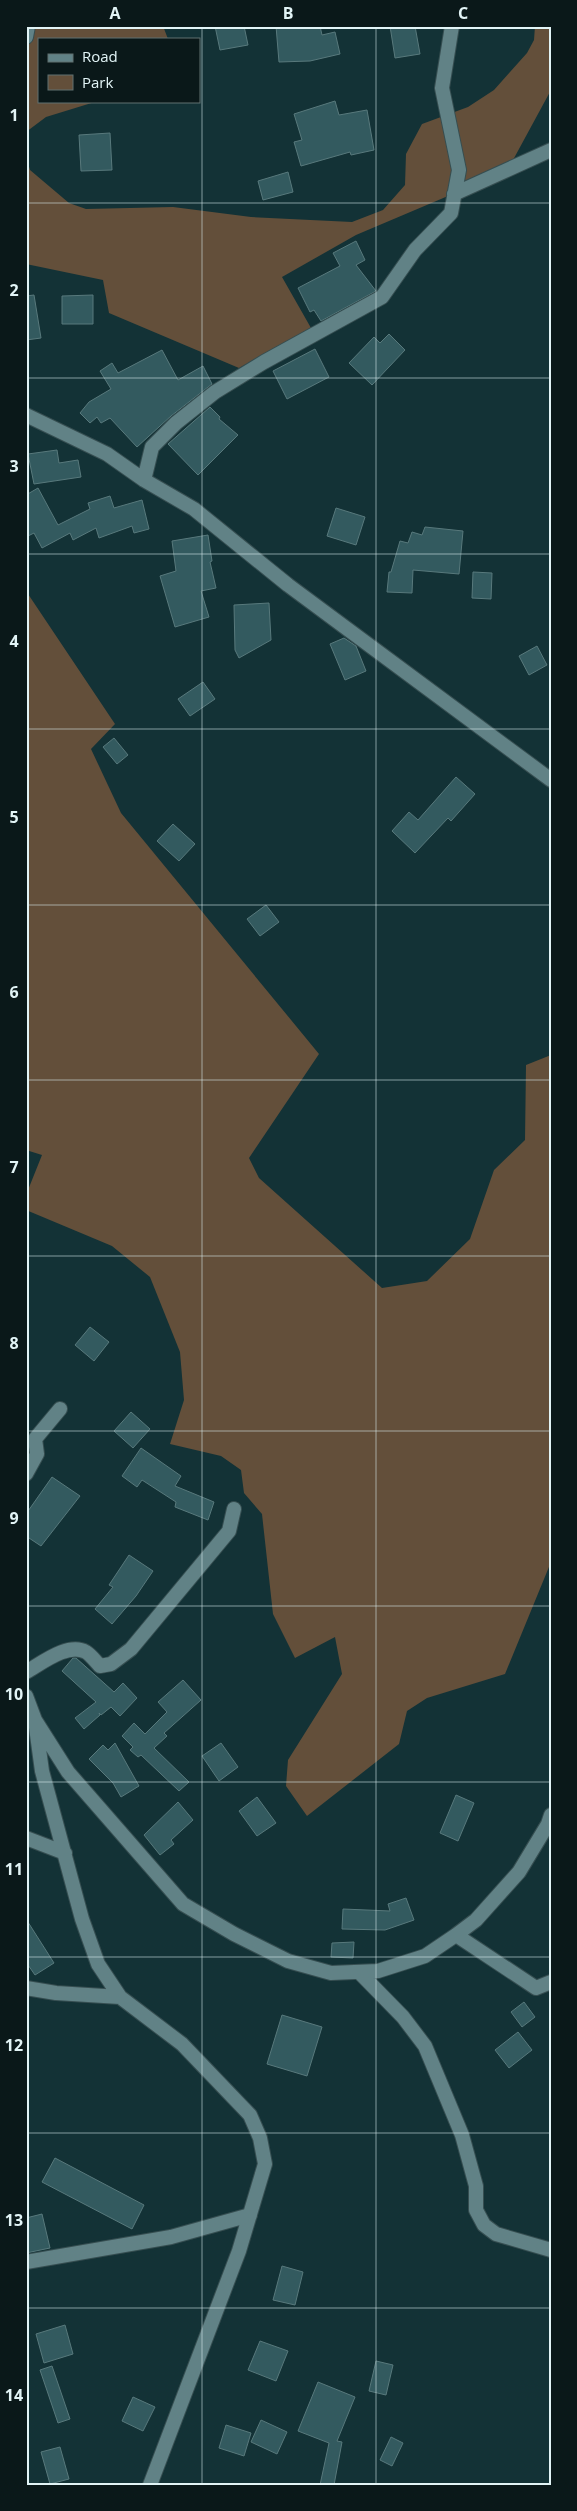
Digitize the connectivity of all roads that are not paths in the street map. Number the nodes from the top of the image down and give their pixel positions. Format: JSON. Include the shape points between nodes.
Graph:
{"nodes":[{"id":1,"x":28,"y":26,"type":"edge"},
{"id":2,"x":452,"y":26,"type":"edge"},
{"id":3,"x":26,"y":37,"type":"edge"},
{"id":4,"x":551,"y":150,"type":"edge"},
{"id":5,"x":454,"y":194,"type":"junction"},
{"id":6,"x":26,"y":416,"type":"edge"},
{"id":7,"x":144,"y":480,"type":"junction"},
{"id":8,"x":551,"y":780,"type":"edge"},
{"id":9,"x":60,"y":1409,"type":"dead end"},
{"id":10,"x":26,"y":1474,"type":"edge"},
{"id":11,"x":234,"y":1509,"type":"dead end"},
{"id":12,"x":26,"y":1672,"type":"edge"},
{"id":13,"x":26,"y":1696,"type":"edge"},
{"id":14,"x":35,"y":1720,"type":"junction"},
{"id":15,"x":551,"y":1815,"type":"edge"},
{"id":16,"x":26,"y":1838,"type":"edge"},
{"id":17,"x":65,"y":1853,"type":"junction"},
{"id":18,"x":456,"y":1936,"type":"junction"},
{"id":19,"x":359,"y":1972,"type":"junction"},
{"id":20,"x":551,"y":1982,"type":"edge"},
{"id":21,"x":26,"y":1988,"type":"edge"},
{"id":22,"x":120,"y":1996,"type":"junction"},
{"id":23,"x":250,"y":2215,"type":"junction"},
{"id":24,"x":551,"y":2250,"type":"edge"},
{"id":25,"x":26,"y":2262,"type":"edge"},
{"id":26,"x":150,"y":2485,"type":"edge"}],
"edges":[{"from":1,"to":3,"type":"street"},
{"from":2,"to":5,"type":"street","via":[[442,88],[459,170]]},
{"from":4,"to":5,"type":"street"},
{"from":5,"to":7,"type":"street","via":[[451,213],[415,250],[382,297],[215,392],[152,447]]},
{"from":6,"to":7,"type":"street","via":[[107,454]]},
{"from":7,"to":8,"type":"street","via":[[194,508],[288,585]]},
{"from":9,"to":10,"type":"street","via":[[35,1438],[38,1454]]},
{"from":11,"to":12,"type":"street","via":[[229,1532],[131,1649],[111,1664],[100,1666],[85,1652],[72,1649]]},
{"from":13,"to":14,"type":"street"},
{"from":14,"to":17,"type":"street","via":[[42,1771]]},
{"from":14,"to":19,"type":"street","via":[[68,1772],[183,1904],[288,1961],[331,1974]]},
{"from":15,"to":18,"type":"street","via":[[520,1872],[476,1920]]},
{"from":16,"to":17,"type":"street"},
{"from":17,"to":22,"type":"street","via":[[98,1964]]},
{"from":18,"to":19,"type":"street","via":[[425,1956],[378,1971]]},
{"from":18,"to":20,"type":"street","via":[[536,1988]]},
{"from":19,"to":24,"type":"street","via":[[404,2017],[425,2046],[462,2135],[476,2186],[476,2210],[484,2225],[496,2234]]},
{"from":21,"to":22,"type":"street"},
{"from":22,"to":23,"type":"street","via":[[182,2044],[250,2115],[260,2138],[265,2164]]},
{"from":23,"to":25,"type":"street","via":[[171,2237]]},
{"from":23,"to":26,"type":"street"}]}
